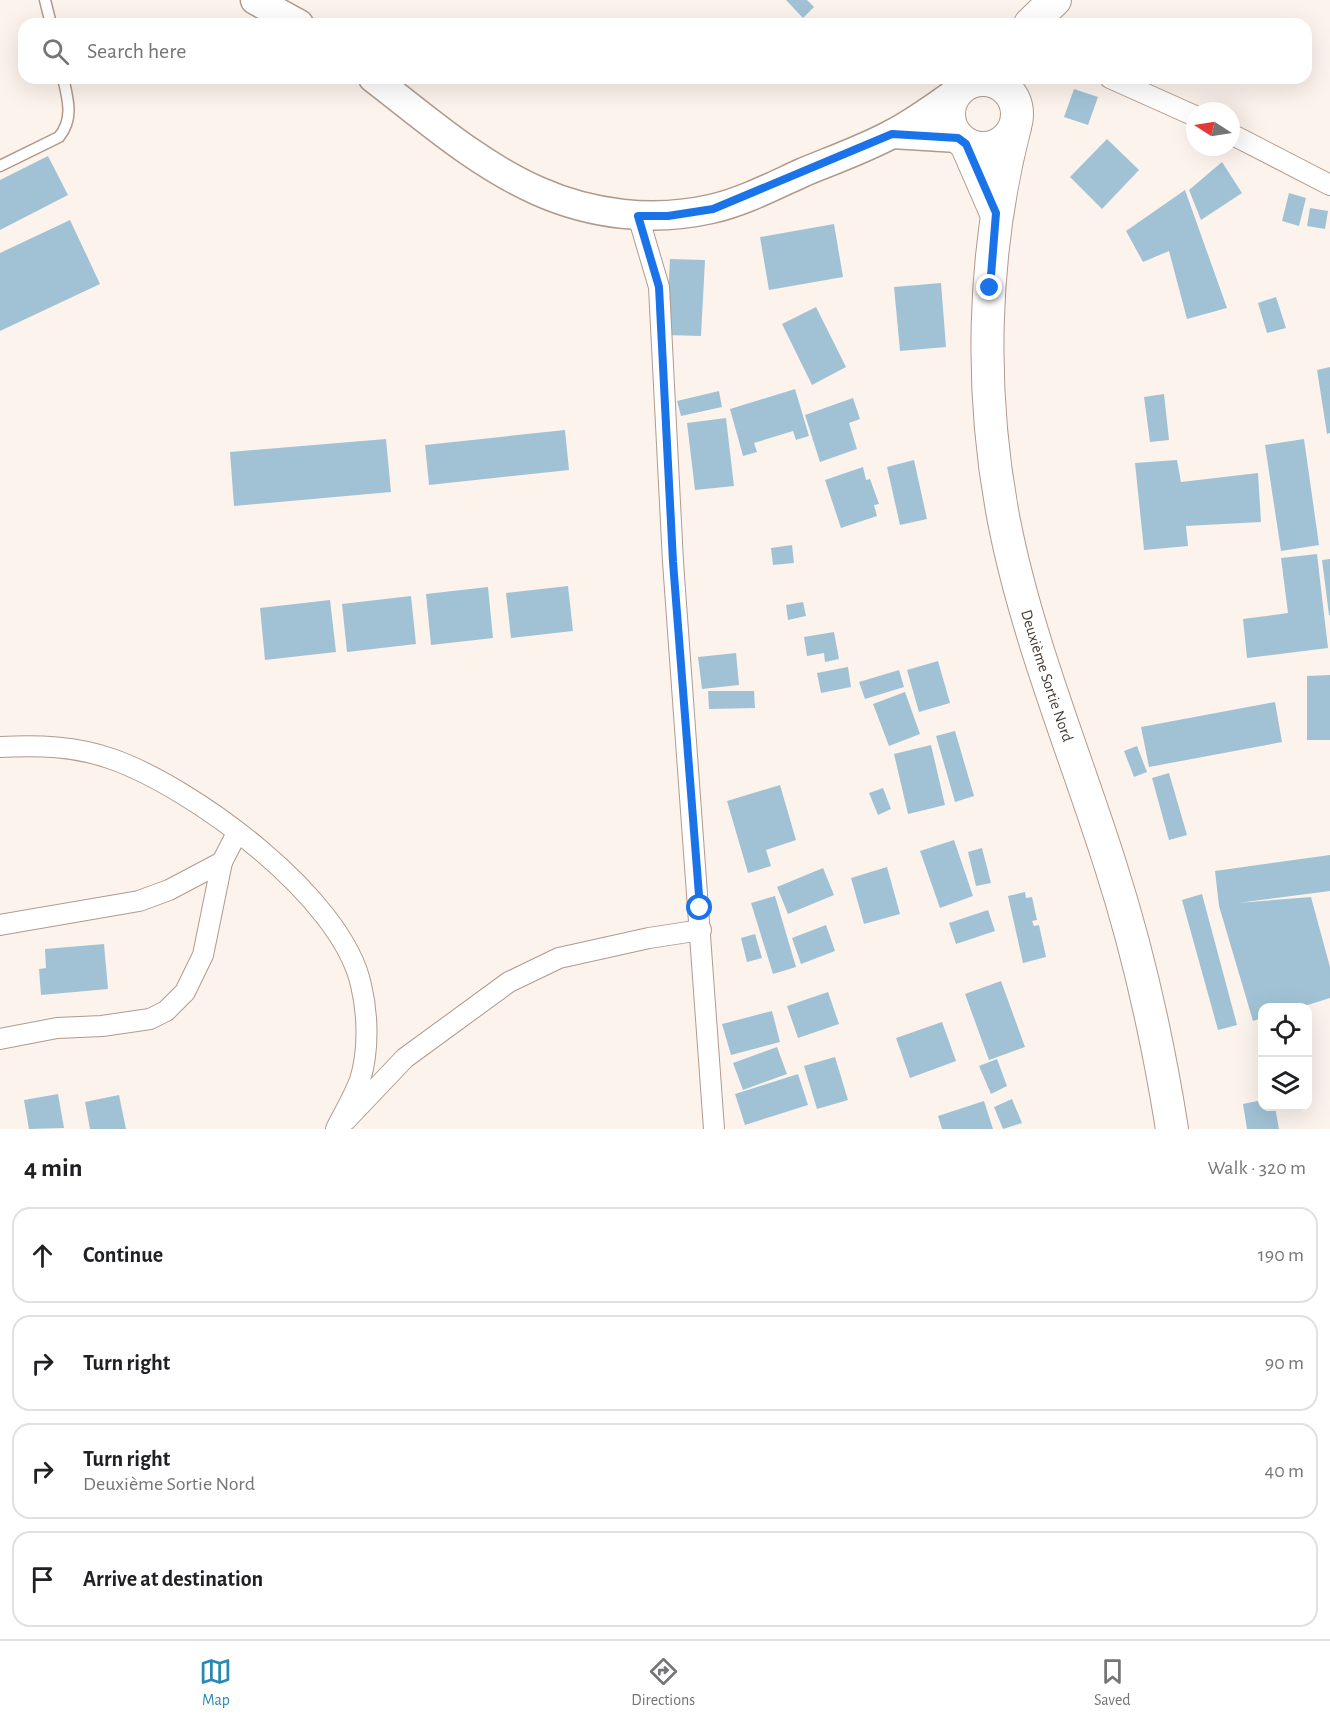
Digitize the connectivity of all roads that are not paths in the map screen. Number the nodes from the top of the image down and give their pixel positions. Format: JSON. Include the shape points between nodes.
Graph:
{"nodes":[{"id":1,"x":45,"y":0,"type":"edge"},
{"id":2,"x":255,"y":0,"type":"edge"},
{"id":3,"x":1056,"y":0,"type":"edge"},
{"id":4,"x":50,"y":18,"type":"edge"},
{"id":5,"x":287,"y":18,"type":"edge"},
{"id":6,"x":1036,"y":18,"type":"edge"},
{"id":7,"x":1051,"y":18,"type":"edge"},
{"id":8,"x":64,"y":84,"type":"edge"},
{"id":9,"x":381,"y":84,"type":"edge"},
{"id":10,"x":998,"y":84,"type":"edge"},
{"id":11,"x":1026,"y":84,"type":"edge"},
{"id":12,"x":1123,"y":84,"type":"edge"},
{"id":13,"x":965,"y":85,"type":"edge"},
{"id":14,"x":1186,"y":112,"type":"edge"},
{"id":15,"x":1016,"y":121,"type":"junction"},
{"id":16,"x":892,"y":134,"type":"junction"},
{"id":17,"x":1240,"y":139,"type":"edge"},
{"id":18,"x":962,"y":141,"type":"junction"},
{"id":19,"x":0,"y":166,"type":"edge"},
{"id":20,"x":1330,"y":184,"type":"edge"},
{"id":21,"x":996,"y":213,"type":"junction"},
{"id":22,"x":638,"y":216,"type":"junction"},
{"id":23,"x":0,"y":747,"type":"edge"},
{"id":24,"x":237,"y":833,"type":"junction"},
{"id":25,"x":222,"y":862,"type":"junction"},
{"id":26,"x":0,"y":925,"type":"edge"},
{"id":27,"x":701,"y":930,"type":"junction"},
{"id":28,"x":0,"y":1039,"type":"edge"},
{"id":29,"x":337,"y":1129,"type":"edge"},
{"id":30,"x":714,"y":1129,"type":"edge"},
{"id":31,"x":1172,"y":1129,"type":"edge"}],
"edges":[{"from":1,"to":4,"type":"lane"},
{"from":2,"to":5,"type":"street"},
{"from":3,"to":6,"type":"main road"},
{"from":3,"to":7,"type":"main road"},
{"from":8,"to":19,"type":"lane","via":[[69,105],[65,130],[59,137]]},
{"from":9,"to":22,"type":"street","via":[[461,146],[538,191],[586,209]]},
{"from":10,"to":15,"type":"main road","via":[[1015,103]]},
{"from":11,"to":15,"type":"main road","name":"Deuxième Sortie Nord"},
{"from":12,"to":14,"type":"street"},
{"from":13,"to":16,"type":"street"},
{"from":13,"to":18,"type":"main road","via":[[949,115],[951,127]]},
{"from":15,"to":18,"type":"main road","via":[[1009,137],[989,148],[977,148]]},
{"from":15,"to":21,"type":"main road","name":"Deuxième Sortie Nord"},
{"from":16,"to":18,"type":"street"},
{"from":16,"to":22,"type":"street","via":[[713,209]]},
{"from":17,"to":20,"type":"street"},
{"from":18,"to":21,"type":"main road","name":"Deuxième Sortie Nord"},
{"from":21,"to":31,"type":"main road","name":"Deuxième Sortie Nord","via":[[988,351],[993,454],[1004,522],[1024,602],[1112,870],[1148,1009]]},
{"from":22,"to":27,"type":"street","via":[[659,287],[673,562]]},
{"from":23,"to":24,"type":"street","via":[[47,745],[111,758],[183,792]]},
{"from":24,"to":25,"type":"street"},
{"from":24,"to":29,"type":"street","via":[[306,891],[344,941],[361,984],[366,1039],[360,1079]]},
{"from":25,"to":26,"type":"street","via":[[139,901]]},
{"from":25,"to":28,"type":"street","via":[[203,955],[185,992],[166,1011],[150,1019],[57,1028]]},
{"from":27,"to":29,"type":"street","via":[[559,958],[509,982],[405,1058]]},
{"from":27,"to":30,"type":"street"}]}
